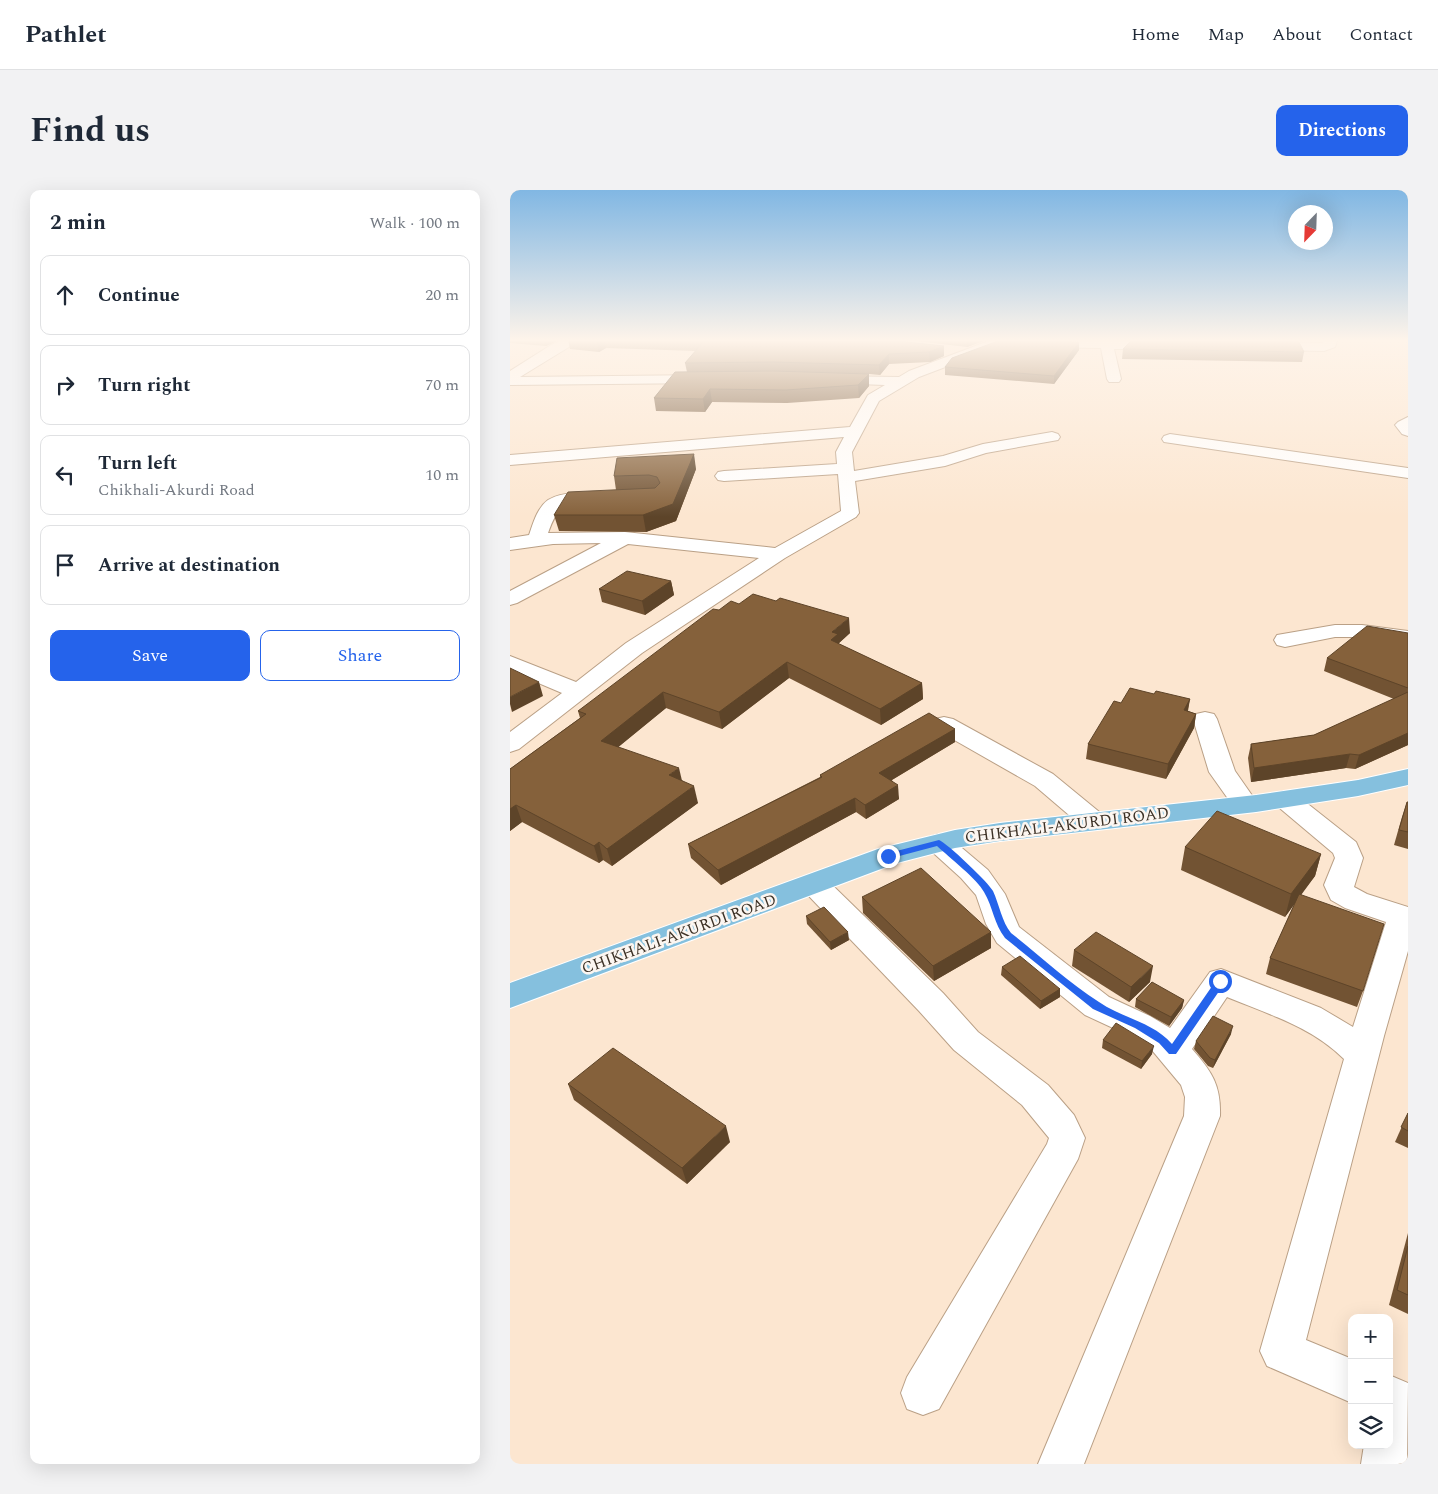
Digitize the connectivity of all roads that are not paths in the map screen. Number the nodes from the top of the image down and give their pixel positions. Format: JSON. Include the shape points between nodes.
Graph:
{"nodes":[{"id":1,"x":873,"y":398,"type":"edge"},
{"id":2,"x":1408,"y":422,"type":"edge"},
{"id":3,"x":856,"y":431,"type":"junction"},
{"id":4,"x":1408,"y":431,"type":"edge"},
{"id":5,"x":1052,"y":436,"type":"dead end"},
{"id":6,"x":1170,"y":439,"type":"dead end"},
{"id":7,"x":510,"y":460,"type":"edge"},
{"id":8,"x":1408,"y":472,"type":"edge"},
{"id":9,"x":846,"y":473,"type":"junction"},
{"id":10,"x":724,"y":476,"type":"dead end"},
{"id":11,"x":614,"y":499,"type":"edge"},
{"id":12,"x":537,"y":538,"type":"junction"},
{"id":13,"x":626,"y":538,"type":"junction"},
{"id":14,"x":510,"y":544,"type":"edge"},
{"id":15,"x":778,"y":554,"type":"junction"},
{"id":16,"x":510,"y":599,"type":"edge"},
{"id":17,"x":1408,"y":638,"type":"edge"},
{"id":18,"x":1285,"y":640,"type":"dead end"},
{"id":19,"x":510,"y":663,"type":"edge"},
{"id":20,"x":578,"y":691,"type":"junction"},
{"id":21,"x":1205,"y":719,"type":"dead end"},
{"id":22,"x":944,"y":724,"type":"edge"},
{"id":23,"x":510,"y":744,"type":"edge"},
{"id":24,"x":1408,"y":777,"type":"edge"},
{"id":25,"x":1285,"y":799,"type":"junction"},
{"id":26,"x":1245,"y":804,"type":"junction"},
{"id":27,"x":1093,"y":821,"type":"junction"},
{"id":28,"x":939,"y":843,"type":"junction"},
{"id":29,"x":814,"y":884,"type":"junction"},
{"id":30,"x":1406,"y":917,"type":"edge"},
{"id":31,"x":510,"y":996,"type":"edge"},
{"id":32,"x":1172,"y":1051,"type":"junction"},
{"id":33,"x":1362,"y":1056,"type":"junction"},
{"id":34,"x":1348,"y":1379,"type":"edge"},
{"id":35,"x":923,"y":1393,"type":"dead end"},
{"id":36,"x":1386,"y":1449,"type":"edge"},
{"id":37,"x":1061,"y":1464,"type":"edge"},
{"id":38,"x":1384,"y":1464,"type":"edge"}],
"edges":[{"from":1,"to":3,"type":"street"},
{"from":2,"to":4,"type":"street","via":[[1403,426]]},
{"from":3,"to":7,"type":"street"},
{"from":3,"to":9,"type":"street","via":[[844,452]]},
{"from":5,"to":9,"type":"street","via":[[945,461]]},
{"from":6,"to":8,"type":"street"},
{"from":9,"to":10,"type":"street"},
{"from":9,"to":15,"type":"street","via":[[850,513]]},
{"from":11,"to":12,"type":"street","via":[[560,501],[550,508]]},
{"from":12,"to":13,"type":"street"},
{"from":12,"to":14,"type":"street"},
{"from":13,"to":15,"type":"street"},
{"from":13,"to":16,"type":"street"},
{"from":15,"to":20,"type":"street","via":[[634,648]]},
{"from":17,"to":18,"type":"street","via":[[1362,631],[1335,631]]},
{"from":19,"to":20,"type":"street"},
{"from":20,"to":23,"type":"street"},
{"from":21,"to":26,"type":"street","via":[[1222,772]]},
{"from":22,"to":27,"type":"street","via":[[1044,780]]},
{"from":24,"to":25,"type":"main road","name":"CHIKHALI-AKURDI ROAD"},
{"from":25,"to":26,"type":"main road","name":"CHIKHALI-AKURDI ROAD"},
{"from":25,"to":30,"type":"street","via":[[1346,849],[1349,858],[1339,885],[1341,893]]},
{"from":26,"to":27,"type":"main road","name":"CHIKHALI-AKURDI ROAD"},
{"from":27,"to":28,"type":"main road","name":"CHIKHALI-AKURDI ROAD"},
{"from":28,"to":29,"type":"main road","name":"CHIKHALI-AKURDI ROAD","via":[[888,856]]},
{"from":28,"to":32,"type":"street","via":[[988,889],[1002,928],[1008,935],[1097,1006],[1163,1040]]},
{"from":29,"to":31,"type":"main road","name":"CHIKHALI-AKURDI ROAD"},
{"from":29,"to":35,"type":"street","via":[[966,1041],[1035,1095],[1068,1138]]},
{"from":30,"to":33,"type":"street"},
{"from":32,"to":33,"type":"street","via":[[1220,981],[1309,1017],[1343,1037]]},
{"from":32,"to":37,"type":"street","via":[[1196,1078],[1203,1097],[1202,1116]]},
{"from":33,"to":34,"type":"street","via":[[1282,1351]]},
{"from":36,"to":38,"type":"street"}]}
